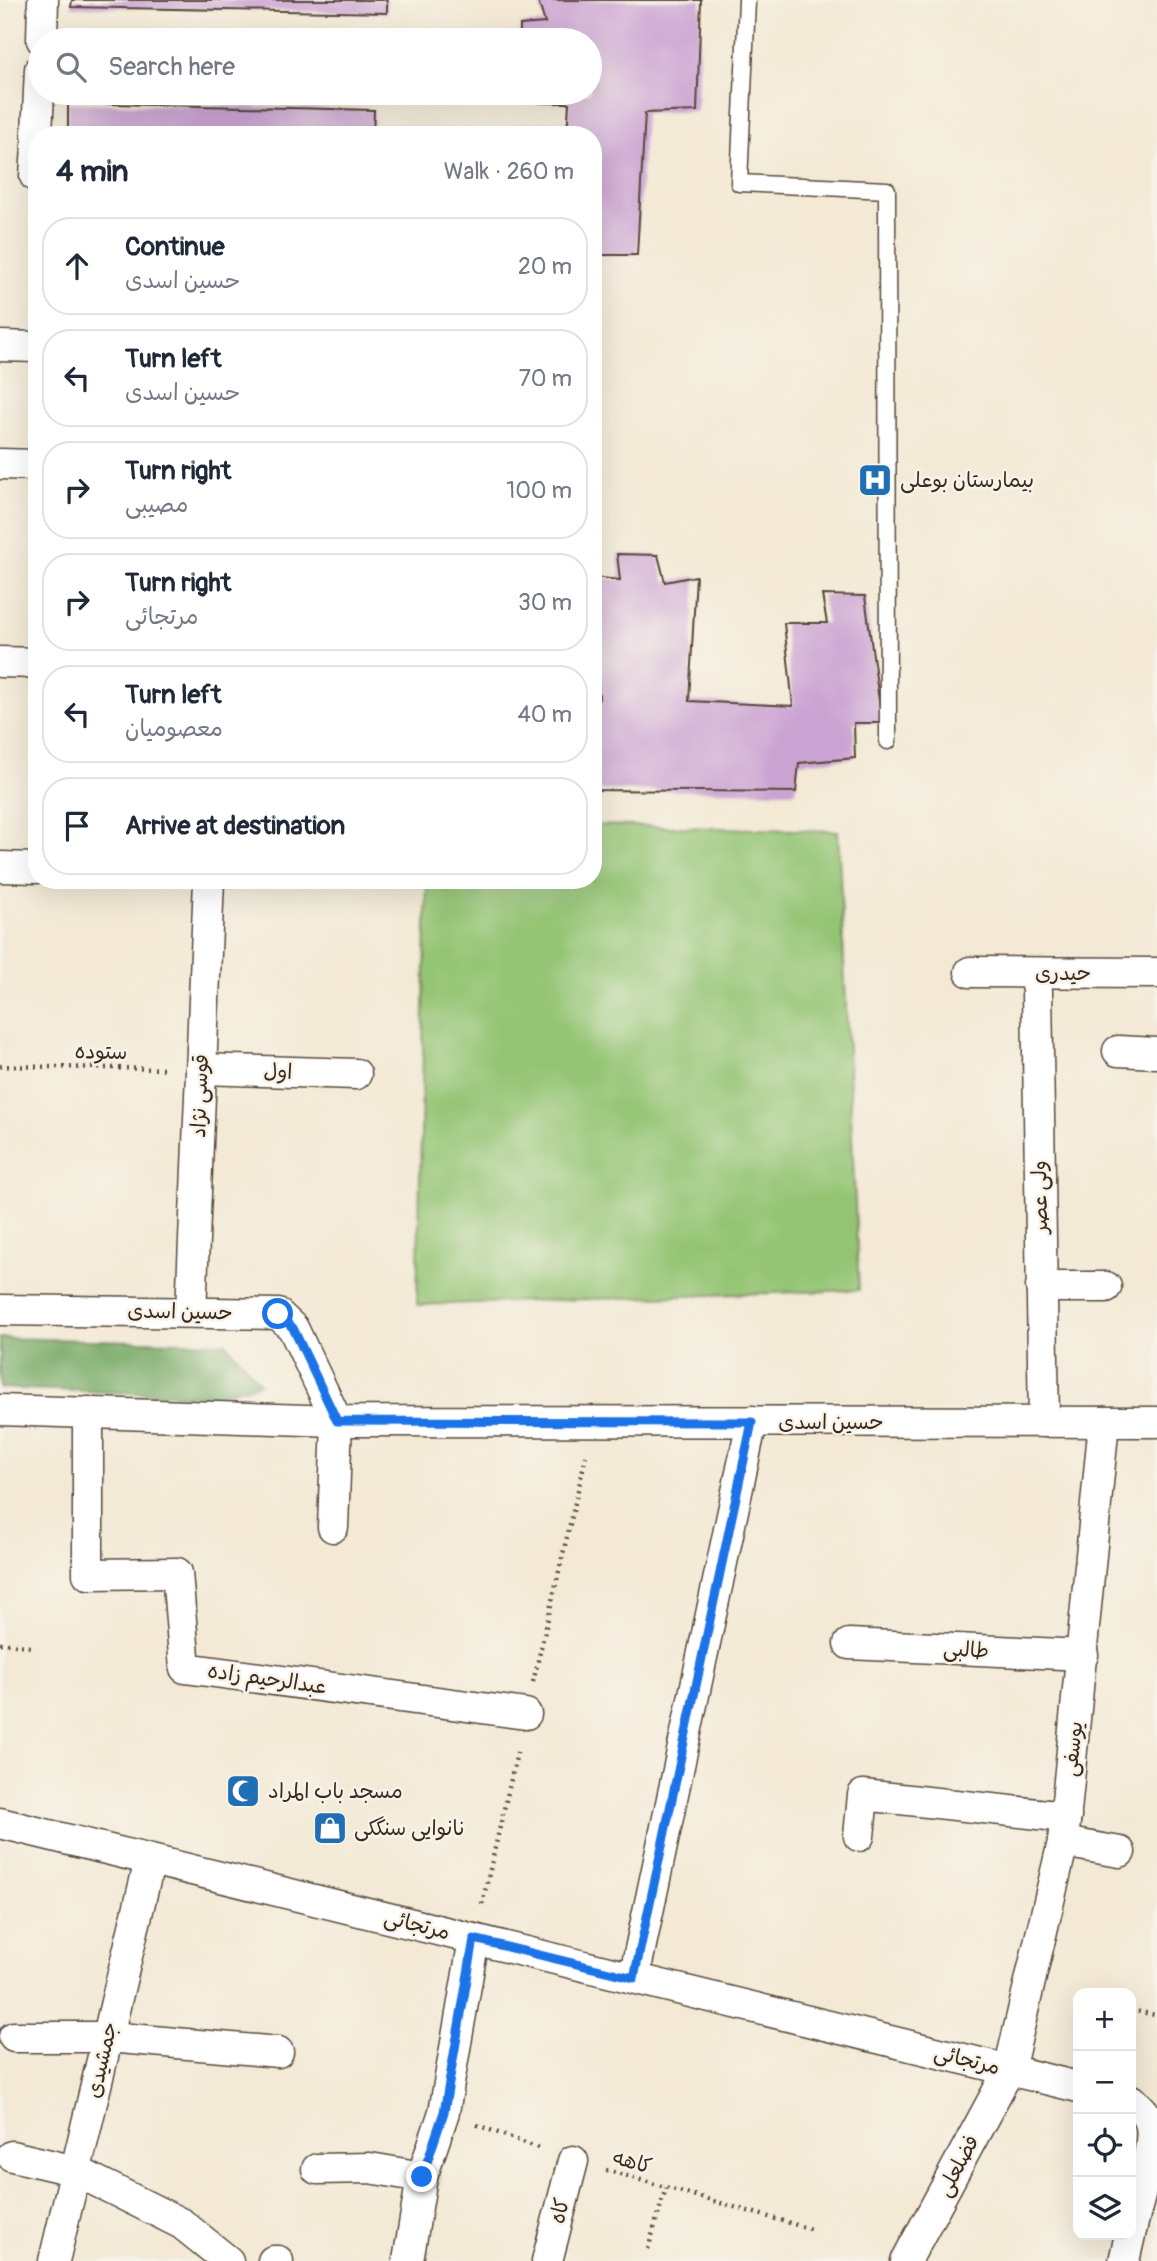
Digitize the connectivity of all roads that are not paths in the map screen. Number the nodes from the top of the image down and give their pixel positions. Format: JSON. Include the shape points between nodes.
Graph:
{"nodes":[{"id":1,"x":43,"y":0,"type":"edge"},
{"id":2,"x":747,"y":0,"type":"edge"},
{"id":3,"x":42,"y":28,"type":"edge"},
{"id":4,"x":38,"y":105,"type":"edge"},
{"id":5,"x":37,"y":126,"type":"edge"},
{"id":6,"x":0,"y":346,"type":"edge"},
{"id":7,"x":28,"y":348,"type":"edge"},
{"id":8,"x":0,"y":464,"type":"edge"},
{"id":9,"x":28,"y":465,"type":"edge"},
{"id":10,"x":0,"y":662,"type":"edge"},
{"id":11,"x":28,"y":663,"type":"edge"},
{"id":12,"x":888,"y":741,"type":"dead end"},
{"id":13,"x":0,"y":867,"type":"edge"},
{"id":14,"x":28,"y":867,"type":"edge"},
{"id":15,"x":209,"y":889,"type":"edge"},
{"id":16,"x":970,"y":972,"type":"dead end"},
{"id":17,"x":1034,"y":973,"type":"junction"},
{"id":18,"x":1157,"y":973,"type":"edge"},
{"id":19,"x":1118,"y":1051,"type":"dead end"},
{"id":20,"x":1157,"y":1053,"type":"edge"},
{"id":21,"x":201,"y":1069,"type":"junction"},
{"id":22,"x":356,"y":1074,"type":"dead end"},
{"id":23,"x":1041,"y":1287,"type":"junction"},
{"id":24,"x":1106,"y":1287,"type":"dead end"},
{"id":25,"x":0,"y":1310,"type":"edge"},
{"id":26,"x":191,"y":1312,"type":"junction"},
{"id":27,"x":0,"y":1409,"type":"edge"},
{"id":28,"x":88,"y":1412,"type":"junction"},
{"id":29,"x":337,"y":1421,"type":"junction"},
{"id":30,"x":752,"y":1422,"type":"junction"},
{"id":31,"x":1044,"y":1422,"type":"junction"},
{"id":32,"x":1104,"y":1422,"type":"junction"},
{"id":33,"x":1157,"y":1422,"type":"edge"},
{"id":34,"x":333,"y":1527,"type":"dead end"},
{"id":35,"x":849,"y":1644,"type":"dead end"},
{"id":36,"x":1083,"y":1655,"type":"junction"},
{"id":37,"x":526,"y":1714,"type":"dead end"},
{"id":38,"x":0,"y":1823,"type":"edge"},
{"id":39,"x":1064,"y":1829,"type":"junction"},
{"id":40,"x":859,"y":1836,"type":"dead end"},
{"id":41,"x":1120,"y":1852,"type":"dead end"},
{"id":42,"x":150,"y":1860,"type":"junction"},
{"id":43,"x":474,"y":1939,"type":"junction"},
{"id":44,"x":634,"y":1978,"type":"junction"},
{"id":45,"x":14,"y":2037,"type":"dead end"},
{"id":46,"x":108,"y":2037,"type":"junction"},
{"id":47,"x":278,"y":2052,"type":"dead end"},
{"id":48,"x":1009,"y":2070,"type":"junction"},
{"id":49,"x":1073,"y":2086,"type":"edge"},
{"id":50,"x":1136,"y":2105,"type":"edge"},
{"id":51,"x":12,"y":2155,"type":"dead end"},
{"id":52,"x":573,"y":2161,"type":"road end"},
{"id":53,"x":317,"y":2169,"type":"dead end"},
{"id":54,"x":76,"y":2171,"type":"junction"},
{"id":55,"x":422,"y":2177,"type":"junction"},
{"id":56,"x":1136,"y":2207,"type":"edge"},
{"id":57,"x":1128,"y":2240,"type":"edge"},
{"id":58,"x":54,"y":2261,"type":"edge"},
{"id":59,"x":228,"y":2261,"type":"edge"},
{"id":60,"x":273,"y":2261,"type":"edge"},
{"id":61,"x":278,"y":2261,"type":"edge"},
{"id":62,"x":408,"y":2261,"type":"edge"},
{"id":63,"x":547,"y":2261,"type":"edge"},
{"id":64,"x":906,"y":2261,"type":"edge"},
{"id":65,"x":1124,"y":2261,"type":"edge"}],
"edges":[{"from":1,"to":3,"type":"street"},
{"from":2,"to":12,"type":"lane","via":[[739,183],[887,190]]},
{"from":4,"to":5,"type":"street"},
{"from":6,"to":7,"type":"street"},
{"from":8,"to":9,"type":"street"},
{"from":10,"to":11,"type":"street"},
{"from":13,"to":14,"type":"street"},
{"from":15,"to":21,"type":"street","name":"قوسی نژاد"},
{"from":16,"to":17,"type":"street","name":"حیدری"},
{"from":17,"to":18,"type":"street","name":"حیدری"},
{"from":17,"to":23,"type":"street","name":"ولی عصر"},
{"from":19,"to":20,"type":"street"},
{"from":21,"to":22,"type":"street","name":"اول"},
{"from":21,"to":26,"type":"street","name":"قوسی نژاد"},
{"from":23,"to":24,"type":"street"},
{"from":23,"to":31,"type":"street","name":"ولی عصر"},
{"from":25,"to":26,"type":"street","name":"حسین اسدی"},
{"from":26,"to":29,"type":"street","name":"حسین اسدی","via":[[278,1314],[293,1328]]},
{"from":27,"to":28,"type":"street","name":"حسین اسدی"},
{"from":28,"to":29,"type":"street","name":"حسین اسدی"},
{"from":28,"to":37,"type":"street","name":"عبدالرحیم زاده","via":[[88,1574],[177,1573],[185,1668]]},
{"from":29,"to":30,"type":"street","name":"حسین اسدی"},
{"from":29,"to":34,"type":"street"},
{"from":30,"to":31,"type":"street","name":"حسین اسدی"},
{"from":30,"to":44,"type":"street"},
{"from":31,"to":32,"type":"street","name":"حسین اسدی"},
{"from":32,"to":33,"type":"street","name":"حسین اسدی"},
{"from":32,"to":36,"type":"street","name":"یوسفی"},
{"from":35,"to":36,"type":"street","name":"طالبی"},
{"from":36,"to":39,"type":"street","name":"یوسفی"},
{"from":38,"to":42,"type":"street","name":"مرتجائی"},
{"from":39,"to":40,"type":"street","via":[[863,1796]]},
{"from":39,"to":41,"type":"street"},
{"from":39,"to":48,"type":"street","name":"یوسفی"},
{"from":42,"to":43,"type":"street","name":"مرتجائی"},
{"from":42,"to":46,"type":"street","name":"جمشیدی"},
{"from":43,"to":44,"type":"street","name":"مرتجائی"},
{"from":43,"to":55,"type":"street","via":[[444,2112]]},
{"from":44,"to":48,"type":"street","name":"مرتجائی"},
{"from":45,"to":46,"type":"street"},
{"from":46,"to":47,"type":"street"},
{"from":46,"to":54,"type":"street","name":"جمشیدی"},
{"from":48,"to":49,"type":"street","name":"مرتجائی"},
{"from":48,"to":64,"type":"street","name":"فضلعلی"},
{"from":50,"to":56,"type":"street","via":[[1151,2126]]},
{"from":51,"to":54,"type":"street"},
{"from":52,"to":63,"type":"street","name":"کاه"},
{"from":53,"to":55,"type":"street","via":[[370,2168]]},
{"from":54,"to":58,"type":"street","name":"جمشیدی"},
{"from":54,"to":59,"type":"street","via":[[182,2224]]},
{"from":55,"to":62,"type":"street"},
{"from":57,"to":65,"type":"street"},
{"from":60,"to":61,"type":"street"}]}
